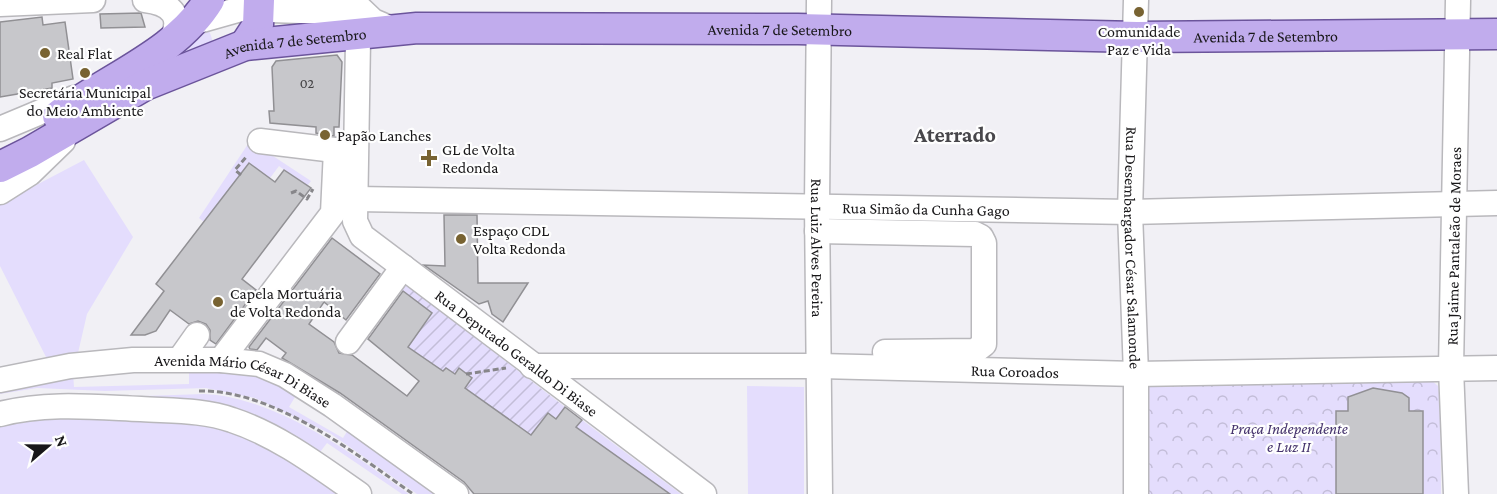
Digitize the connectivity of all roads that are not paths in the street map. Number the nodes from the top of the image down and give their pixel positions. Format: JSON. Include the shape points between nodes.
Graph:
{"nodes":[{"id":1,"x":93,"y":0,"type":"edge"},
{"id":2,"x":145,"y":0,"type":"edge"},
{"id":3,"x":819,"y":0,"type":"edge"},
{"id":4,"x":1136,"y":0,"type":"edge"},
{"id":5,"x":1458,"y":0,"type":"edge"},
{"id":6,"x":52,"y":1,"type":"edge"},
{"id":7,"x":0,"y":4,"type":"edge"},
{"id":8,"x":345,"y":4,"type":"edge"},
{"id":9,"x":259,"y":5,"type":"edge"},
{"id":10,"x":202,"y":11,"type":"edge"},
{"id":11,"x":406,"y":29,"type":"junction"},
{"id":12,"x":819,"y":30,"type":"junction"},
{"id":13,"x":1497,"y":34,"type":"edge"},
{"id":14,"x":356,"y":35,"type":"junction"},
{"id":15,"x":1458,"y":35,"type":"junction"},
{"id":16,"x":1137,"y":37,"type":"junction"},
{"id":17,"x":169,"y":43,"type":"junction"},
{"id":18,"x":245,"y":45,"type":"junction"},
{"id":19,"x":82,"y":122,"type":"junction"},
{"id":20,"x":260,"y":141,"type":"road end"},
{"id":21,"x":13,"y":144,"type":"edge"},
{"id":22,"x":336,"y":151,"type":"junction"},
{"id":23,"x":0,"y":167,"type":"edge"},
{"id":24,"x":0,"y":192,"type":"edge"},
{"id":25,"x":356,"y":199,"type":"junction"},
{"id":26,"x":1456,"y":203,"type":"junction"},
{"id":27,"x":1497,"y":203,"type":"edge"},
{"id":28,"x":817,"y":206,"type":"junction"},
{"id":29,"x":1130,"y":212,"type":"junction"},
{"id":30,"x":817,"y":231,"type":"junction"},
{"id":31,"x":403,"y":267,"type":"junction"},
{"id":32,"x":197,"y":335,"type":"dead end"},
{"id":33,"x":348,"y":342,"type":"dead end"},
{"id":34,"x":180,"y":360,"type":"junction"},
{"id":35,"x":221,"y":360,"type":"junction"},
{"id":36,"x":819,"y":360,"type":"junction"},
{"id":37,"x":524,"y":366,"type":"junction"},
{"id":38,"x":1451,"y":368,"type":"junction"},
{"id":39,"x":1497,"y":368,"type":"edge"},
{"id":40,"x":1136,"y":374,"type":"junction"},
{"id":41,"x":0,"y":380,"type":"edge"},
{"id":42,"x":0,"y":414,"type":"edge"},
{"id":43,"x":359,"y":494,"type":"edge"},
{"id":44,"x":456,"y":494,"type":"edge"},
{"id":45,"x":704,"y":494,"type":"edge"},
{"id":46,"x":820,"y":494,"type":"edge"},
{"id":47,"x":1136,"y":494,"type":"edge"},
{"id":48,"x":1456,"y":494,"type":"edge"}],
"edges":[{"from":1,"to":6,"type":"street"},
{"from":2,"to":17,"type":"street","via":[[162,3],[173,12],[176,27]]},
{"from":3,"to":12,"type":"street","name":"Rua Luiz Alves Pereira"},
{"from":4,"to":16,"type":"street","name":"Rua Desembargador César Salamonde"},
{"from":5,"to":15,"type":"street","name":"Rua Jaime Pantaleão de Moraes"},
{"from":6,"to":7,"type":"street"},
{"from":8,"to":9,"type":"street","name":"Avenida 7 de Setembro"},
{"from":8,"to":11,"type":"street","via":[[373,21]]},
{"from":8,"to":14,"type":"street","via":[[347,22]]},
{"from":9,"to":10,"type":"street","name":"Avenida 7 de Setembro"},
{"from":9,"to":18,"type":"main road","via":[[256,31]]},
{"from":10,"to":17,"type":"main road","name":"Avenida 7 de Setembro"},
{"from":11,"to":12,"type":"main road","name":"Avenida 7 de Setembro"},
{"from":11,"to":14,"type":"main road","name":"Avenida 7 de Setembro"},
{"from":12,"to":16,"type":"main road","name":"Avenida 7 de Setembro"},
{"from":12,"to":28,"type":"street","name":"Rua Luiz Alves Pereira"},
{"from":13,"to":15,"type":"main road","name":"Avenida 7 de Setembro"},
{"from":14,"to":18,"type":"main road","name":"Avenida 7 de Setembro"},
{"from":14,"to":22,"type":"street","via":[[359,56]]},
{"from":15,"to":16,"type":"main road","name":"Avenida 7 de Setembro"},
{"from":15,"to":26,"type":"street","name":"Rua Jaime Pantaleão de Moraes"},
{"from":16,"to":29,"type":"street","name":"Rua Desembargador César Salamonde"},
{"from":17,"to":21,"type":"main road","name":"Avenida 7 de Setembro"},
{"from":18,"to":19,"type":"main road","name":"Avenida 7 de Setembro","via":[[145,85]]},
{"from":19,"to":21,"type":"main road","name":"Avenida 7 de Setembro"},
{"from":19,"to":24,"type":"street","name":"Avenida 7 de Setembro","via":[[30,173]]},
{"from":20,"to":22,"type":"street"},
{"from":21,"to":23,"type":"main road"},
{"from":22,"to":25,"type":"street","name":"Rua Deputado Geraldo Di Biase"},
{"from":22,"to":35,"type":"street","via":[[333,213]]},
{"from":25,"to":28,"type":"street","name":"Rua Simão da Cunha Gago"},
{"from":25,"to":31,"type":"street","name":"Rua Deputado Geraldo Di Biase","via":[[359,232]]},
{"from":26,"to":27,"type":"street","name":"Rua Simão da Cunha Gago"},
{"from":26,"to":29,"type":"street","name":"Rua Simão da Cunha Gago"},
{"from":26,"to":38,"type":"street","name":"Rua Jaime Pantaleão de Moraes"},
{"from":28,"to":29,"type":"street","name":"Rua Simão da Cunha Gago"},
{"from":28,"to":30,"type":"street","name":"Rua Luiz Alves Pereira"},
{"from":29,"to":40,"type":"street","name":"Rua Desembargador César Salamonde"},
{"from":30,"to":36,"type":"street","name":"Rua Luiz Alves Pereira"},
{"from":30,"to":36,"type":"street","via":[[975,234],[984,243],[981,349]]},
{"from":31,"to":33,"type":"street"},
{"from":31,"to":37,"type":"street","name":"Rua Deputado Geraldo Di Biase"},
{"from":32,"to":34,"type":"street"},
{"from":34,"to":35,"type":"street","name":"Avenida Mário César Di Biase"},
{"from":34,"to":41,"type":"street","name":"Avenida Mário César Di Biase","via":[[95,363]]},
{"from":35,"to":44,"type":"street","name":"Avenida Mário César Di Biase","via":[[259,364],[285,375]]},
{"from":36,"to":37,"type":"street","name":"Rua Coroados"},
{"from":36,"to":40,"type":"street","name":"Rua Coroados"},
{"from":36,"to":46,"type":"street","name":"Rua Luiz Alves Pereira"},
{"from":37,"to":45,"type":"street","name":"Rua Deputado Geraldo Di Biase"},
{"from":38,"to":39,"type":"street","name":"Rua Coroados"},
{"from":38,"to":40,"type":"street","name":"Rua Coroados"},
{"from":38,"to":48,"type":"street","name":"Rua Jaime Pantaleão de Moraes"},
{"from":40,"to":47,"type":"street","name":"Rua Desembargador César Salamonde"},
{"from":42,"to":43,"type":"street","via":[[34,407],[71,406],[195,412],[222,417],[266,435]]}]}
